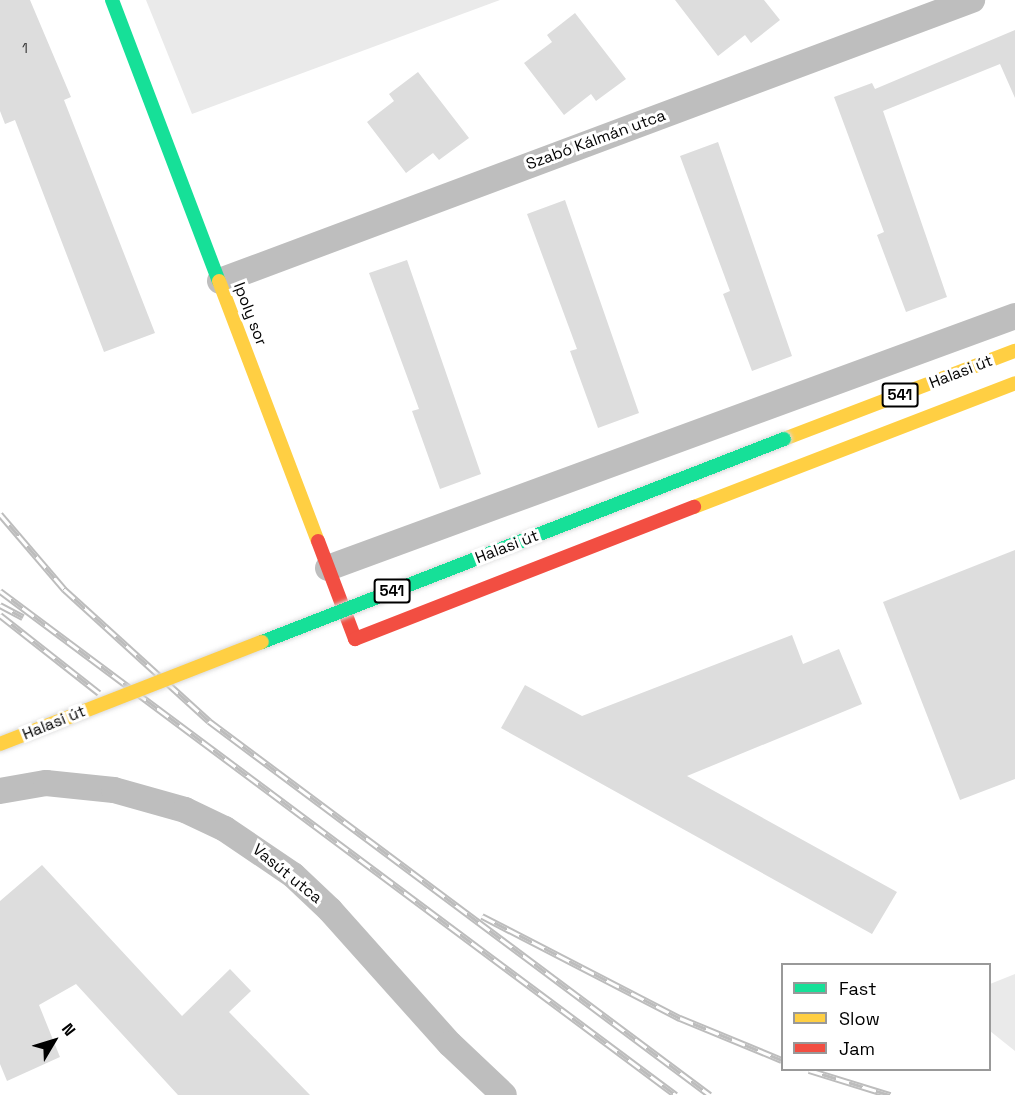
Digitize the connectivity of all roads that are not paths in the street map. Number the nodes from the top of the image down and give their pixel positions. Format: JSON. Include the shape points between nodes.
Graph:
{"nodes":[{"id":1,"x":112,"y":0,"type":"edge"},
{"id":2,"x":972,"y":0,"type":"edge"},
{"id":3,"x":220,"y":281,"type":"junction"},
{"id":4,"x":1015,"y":316,"type":"edge"},
{"id":5,"x":1015,"y":351,"type":"edge"},
{"id":6,"x":1015,"y":383,"type":"edge"},
{"id":7,"x":328,"y":568,"type":"junction"},
{"id":8,"x":0,"y":744,"type":"edge"},
{"id":9,"x":0,"y":790,"type":"edge"},
{"id":10,"x":504,"y":1095,"type":"edge"}],
"edges":[{"from":1,"to":3,"type":"street","name":"Ipoly sor"},
{"from":2,"to":3,"type":"street","name":"Szabó Kálmán utca"},
{"from":3,"to":7,"type":"street","name":"Ipoly sor"},
{"from":4,"to":7,"type":"street"},
{"from":5,"to":8,"type":"street","name":"Halasi út","number":"541","bridge":true},
{"from":6,"to":7,"type":"street","name":"Ipoly sor","via":[[355,639]]},
{"from":9,"to":10,"type":"street","name":"Vasút utca","via":[[46,783],[114,790],[185,810],[225,829],[286,870],[330,910],[450,1044]]}]}
